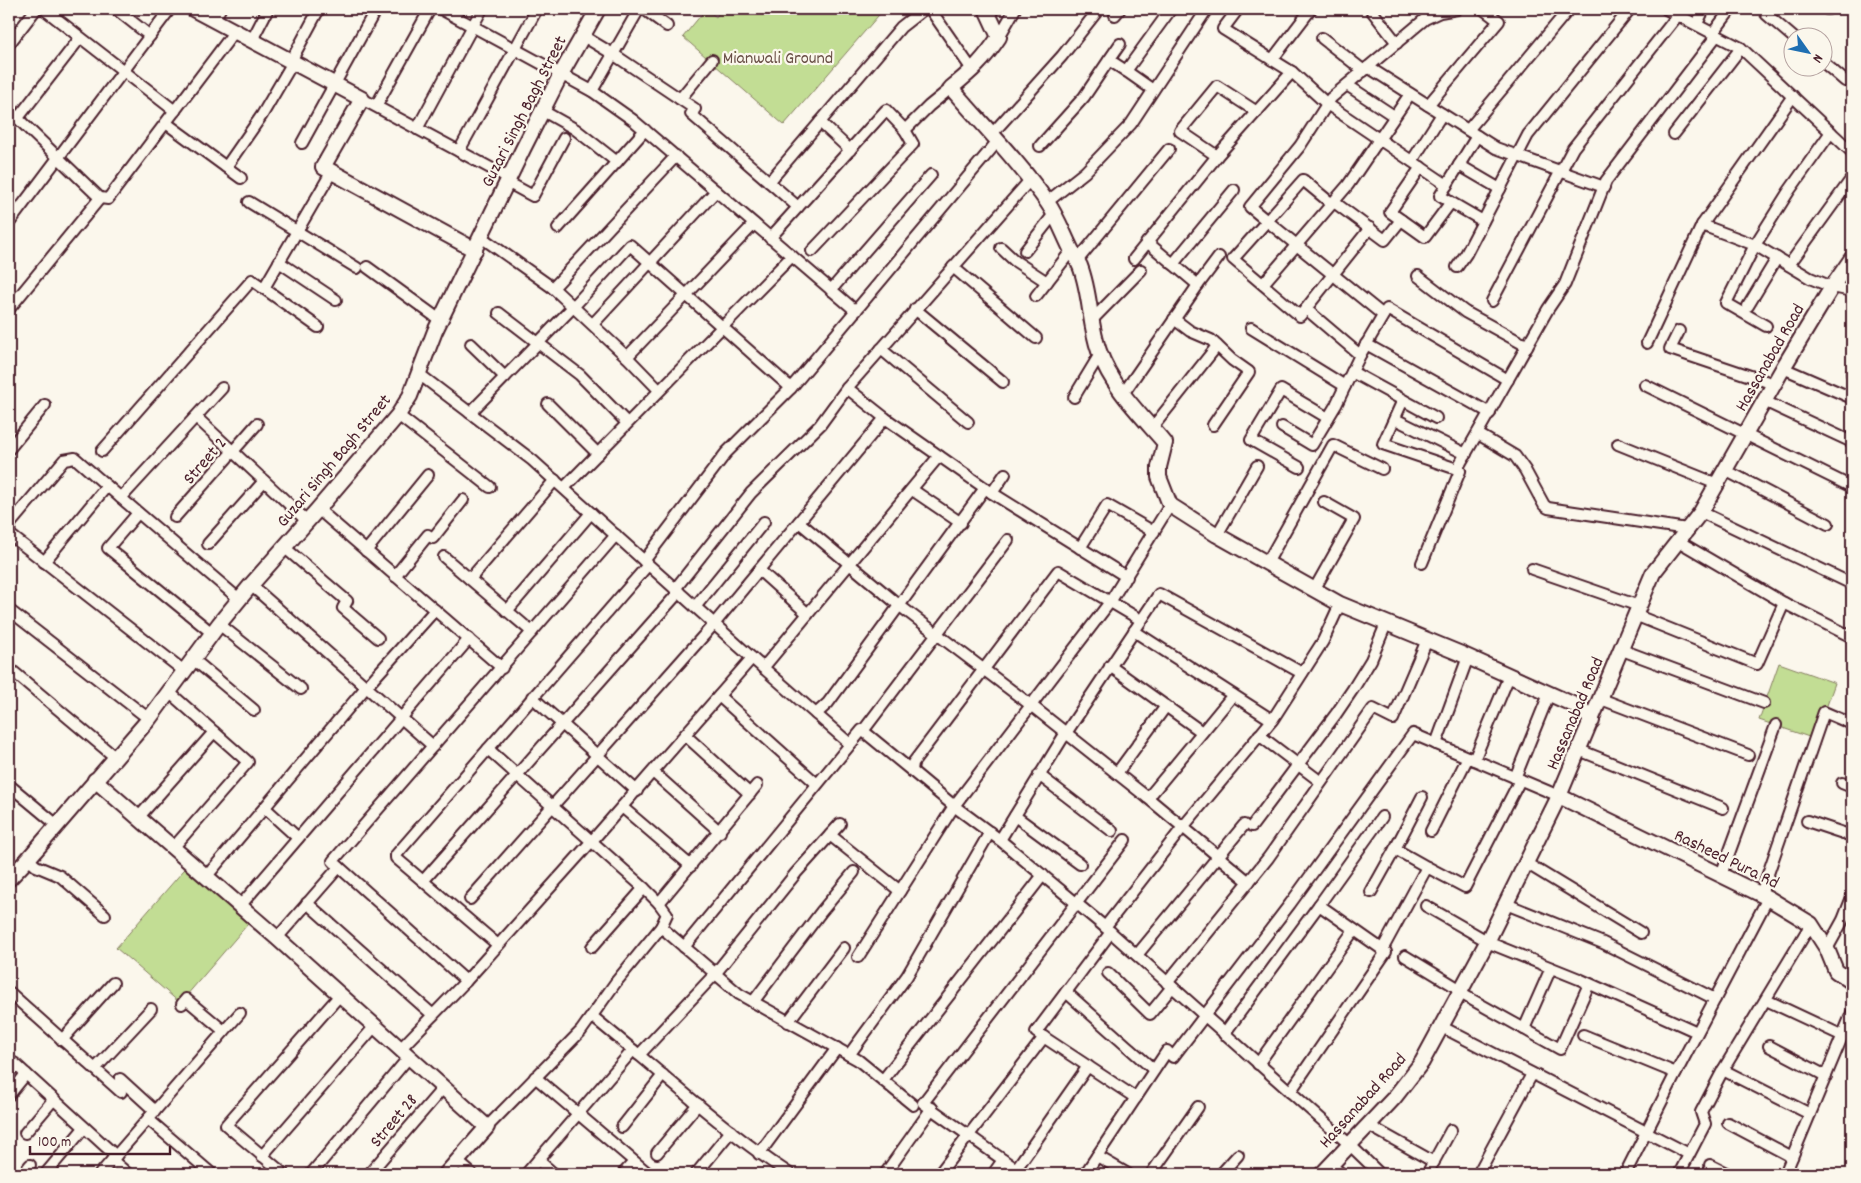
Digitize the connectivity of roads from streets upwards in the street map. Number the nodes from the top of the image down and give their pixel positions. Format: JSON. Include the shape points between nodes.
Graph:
{"nodes":[{"id":1,"x":36,"y":9,"type":"edge"},
{"id":2,"x":44,"y":9,"type":"edge"},
{"id":3,"x":116,"y":9,"type":"edge"},
{"id":4,"x":170,"y":9,"type":"edge"},
{"id":5,"x":192,"y":9,"type":"edge"},
{"id":6,"x":268,"y":9,"type":"edge"},
{"id":7,"x":319,"y":9,"type":"edge"},
{"id":8,"x":376,"y":9,"type":"edge"},
{"id":9,"x":430,"y":9,"type":"edge"},
{"id":10,"x":441,"y":9,"type":"edge"},
{"id":11,"x":482,"y":9,"type":"edge"},
{"id":12,"x":537,"y":9,"type":"edge"},
{"id":13,"x":598,"y":9,"type":"edge"},
{"id":14,"x":638,"y":9,"type":"edge"},
{"id":15,"x":644,"y":9,"type":"edge"},
{"id":16,"x":924,"y":9,"type":"edge"},
{"id":17,"x":930,"y":9,"type":"edge"},
{"id":18,"x":1015,"y":9,"type":"edge"},
{"id":19,"x":1099,"y":9,"type":"edge"},
{"id":20,"x":1171,"y":9,"type":"edge"},
{"id":21,"x":1207,"y":9,"type":"edge"},
{"id":22,"x":1238,"y":9,"type":"edge"},
{"id":23,"x":1310,"y":9,"type":"edge"},
{"id":24,"x":1457,"y":9,"type":"edge"},
{"id":25,"x":1483,"y":9,"type":"edge"},
{"id":26,"x":1569,"y":9,"type":"edge"},
{"id":27,"x":1630,"y":9,"type":"edge"},
{"id":28,"x":1666,"y":9,"type":"edge"},
{"id":29,"x":1704,"y":9,"type":"edge"},
{"id":30,"x":1731,"y":9,"type":"edge"},
{"id":31,"x":1769,"y":9,"type":"edge"},
{"id":32,"x":1438,"y":10,"type":"edge"},
{"id":33,"x":990,"y":11,"type":"edge"},
{"id":34,"x":1372,"y":11,"type":"dead end"},
{"id":35,"x":217,"y":14,"type":"edge"},
{"id":36,"x":1678,"y":15,"type":"junction"},
{"id":37,"x":1697,"y":24,"type":"junction"},
{"id":38,"x":472,"y":26,"type":"junction"},
{"id":39,"x":667,"y":26,"type":"dead end"},
{"id":40,"x":1784,"y":29,"type":"edge"},
{"id":41,"x":235,"y":32,"type":"junction"},
{"id":42,"x":1715,"y":34,"type":"junction"},
{"id":43,"x":150,"y":36,"type":"junction"},
{"id":44,"x":583,"y":36,"type":"junction"},
{"id":45,"x":999,"y":37,"type":"junction"},
{"id":46,"x":80,"y":38,"type":"junction"},
{"id":47,"x":1322,"y":38,"type":"dead end"},
{"id":48,"x":252,"y":40,"type":"junction"},
{"id":49,"x":1398,"y":43,"type":"junction"},
{"id":50,"x":9,"y":44,"type":"edge"},
{"id":51,"x":1120,"y":44,"type":"dead end"},
{"id":52,"x":1741,"y":48,"type":"junction"},
{"id":53,"x":514,"y":50,"type":"junction"},
{"id":54,"x":613,"y":54,"type":"junction"},
{"id":55,"x":712,"y":60,"type":"dead end"},
{"id":56,"x":1109,"y":60,"type":"junction"},
{"id":57,"x":1272,"y":60,"type":"junction"},
{"id":58,"x":292,"y":61,"type":"junction"},
{"id":59,"x":1366,"y":69,"type":"junction"},
{"id":60,"x":973,"y":71,"type":"junction"},
{"id":61,"x":1126,"y":71,"type":"junction"},
{"id":62,"x":123,"y":72,"type":"junction"},
{"id":63,"x":1292,"y":72,"type":"junction"},
{"id":64,"x":1834,"y":72,"type":"edge"},
{"id":65,"x":561,"y":74,"type":"junction"},
{"id":66,"x":1845,"y":81,"type":"dead end"},
{"id":67,"x":335,"y":84,"type":"junction"},
{"id":68,"x":1347,"y":85,"type":"junction"},
{"id":69,"x":951,"y":88,"type":"junction"},
{"id":70,"x":1153,"y":90,"type":"junction"},
{"id":71,"x":592,"y":91,"type":"junction"},
{"id":72,"x":1410,"y":94,"type":"junction"},
{"id":73,"x":1793,"y":96,"type":"junction"},
{"id":74,"x":362,"y":98,"type":"junction"},
{"id":75,"x":680,"y":99,"type":"junction"},
{"id":76,"x":1327,"y":104,"type":"junction"},
{"id":77,"x":1428,"y":105,"type":"junction"},
{"id":78,"x":376,"y":106,"type":"junction"},
{"id":79,"x":9,"y":110,"type":"edge"},
{"id":80,"x":175,"y":111,"type":"junction"},
{"id":81,"x":544,"y":111,"type":"junction"},
{"id":82,"x":1257,"y":112,"type":"junction"},
{"id":83,"x":1442,"y":114,"type":"junction"},
{"id":84,"x":1394,"y":116,"type":"junction"},
{"id":85,"x":18,"y":118,"type":"junction"},
{"id":86,"x":820,"y":122,"type":"junction"},
{"id":87,"x":166,"y":123,"type":"junction"},
{"id":88,"x":417,"y":129,"type":"junction"},
{"id":89,"x":645,"y":130,"type":"junction"},
{"id":90,"x":905,"y":130,"type":"junction"},
{"id":91,"x":1831,"y":132,"type":"junction"},
{"id":92,"x":1472,"y":133,"type":"junction"},
{"id":93,"x":1674,"y":134,"type":"dead end"},
{"id":94,"x":564,"y":138,"type":"dead end"},
{"id":95,"x":994,"y":138,"type":"junction"},
{"id":96,"x":1379,"y":139,"type":"junction"},
{"id":97,"x":302,"y":143,"type":"dead end"},
{"id":98,"x":1040,"y":146,"type":"dead end"},
{"id":99,"x":1169,"y":148,"type":"dead end"},
{"id":100,"x":850,"y":150,"type":"junction"},
{"id":101,"x":459,"y":151,"type":"junction"},
{"id":102,"x":1852,"y":152,"type":"edge"},
{"id":103,"x":1518,"y":155,"type":"junction"},
{"id":104,"x":676,"y":156,"type":"junction"},
{"id":105,"x":1217,"y":156,"type":"junction"},
{"id":106,"x":58,"y":158,"type":"junction"},
{"id":107,"x":1412,"y":161,"type":"junction"},
{"id":108,"x":617,"y":162,"type":"junction"},
{"id":109,"x":1459,"y":165,"type":"junction"},
{"id":110,"x":226,"y":167,"type":"junction"},
{"id":111,"x":1421,"y":167,"type":"junction"},
{"id":112,"x":1561,"y":171,"type":"junction"},
{"id":113,"x":331,"y":173,"type":"junction"},
{"id":114,"x":932,"y":175,"type":"dead end"},
{"id":115,"x":241,"y":178,"type":"dead end"},
{"id":116,"x":1852,"y":178,"type":"edge"},
{"id":117,"x":508,"y":180,"type":"junction"},
{"id":118,"x":1030,"y":180,"type":"junction"},
{"id":119,"x":769,"y":182,"type":"junction"},
{"id":120,"x":1447,"y":185,"type":"junction"},
{"id":121,"x":1604,"y":187,"type":"junction"},
{"id":122,"x":1500,"y":189,"type":"junction"},
{"id":123,"x":1234,"y":190,"type":"dead end"},
{"id":124,"x":716,"y":191,"type":"junction"},
{"id":125,"x":100,"y":198,"type":"junction"},
{"id":126,"x":249,"y":202,"type":"dead end"},
{"id":127,"x":1451,"y":202,"type":"junction"},
{"id":128,"x":1333,"y":203,"type":"junction"},
{"id":129,"x":798,"y":208,"type":"junction"},
{"id":130,"x":1050,"y":208,"type":"junction"},
{"id":131,"x":1401,"y":220,"type":"junction"},
{"id":132,"x":1483,"y":221,"type":"junction"},
{"id":133,"x":1267,"y":222,"type":"junction"},
{"id":134,"x":9,"y":224,"type":"edge"},
{"id":135,"x":754,"y":224,"type":"junction"},
{"id":136,"x":1702,"y":225,"type":"junction"},
{"id":137,"x":558,"y":228,"type":"dead end"},
{"id":138,"x":1370,"y":228,"type":"junction"},
{"id":139,"x":298,"y":231,"type":"junction"},
{"id":140,"x":770,"y":238,"type":"junction"},
{"id":141,"x":1147,"y":242,"type":"junction"},
{"id":142,"x":478,"y":243,"type":"junction"},
{"id":143,"x":1297,"y":245,"type":"junction"},
{"id":144,"x":1755,"y":245,"type":"junction"},
{"id":145,"x":1001,"y":248,"type":"dead end"},
{"id":146,"x":812,"y":251,"type":"dead end"},
{"id":147,"x":1025,"y":251,"type":"dead end"},
{"id":148,"x":792,"y":256,"type":"junction"},
{"id":149,"x":1074,"y":256,"type":"junction"},
{"id":150,"x":1219,"y":256,"type":"dead end"},
{"id":151,"x":1777,"y":258,"type":"junction"},
{"id":152,"x":1852,"y":258,"type":"edge"},
{"id":153,"x":1134,"y":259,"type":"dead end"},
{"id":154,"x":279,"y":262,"type":"junction"},
{"id":155,"x":650,"y":263,"type":"junction"},
{"id":156,"x":1173,"y":264,"type":"junction"},
{"id":157,"x":1789,"y":265,"type":"junction"},
{"id":158,"x":953,"y":266,"type":"junction"},
{"id":159,"x":1457,"y":267,"type":"dead end"},
{"id":160,"x":1141,"y":270,"type":"dead end"},
{"id":161,"x":1334,"y":274,"type":"junction"},
{"id":162,"x":1418,"y":276,"type":"dead end"},
{"id":163,"x":1047,"y":282,"type":"junction"},
{"id":164,"x":1263,"y":284,"type":"junction"},
{"id":165,"x":1198,"y":285,"type":"junction"},
{"id":166,"x":1832,"y":287,"type":"junction"},
{"id":167,"x":264,"y":288,"type":"junction"},
{"id":168,"x":553,"y":288,"type":"junction"},
{"id":169,"x":832,"y":290,"type":"junction"},
{"id":170,"x":1852,"y":291,"type":"edge"},
{"id":171,"x":686,"y":295,"type":"junction"},
{"id":172,"x":1036,"y":296,"type":"dead end"},
{"id":173,"x":336,"y":300,"type":"dead end"},
{"id":174,"x":1492,"y":301,"type":"dead end"},
{"id":175,"x":574,"y":306,"type":"junction"},
{"id":176,"x":1748,"y":306,"type":"dead end"},
{"id":177,"x":9,"y":309,"type":"edge"},
{"id":178,"x":915,"y":309,"type":"junction"},
{"id":179,"x":1306,"y":309,"type":"junction"},
{"id":180,"x":856,"y":311,"type":"junction"},
{"id":181,"x":499,"y":313,"type":"dead end"},
{"id":182,"x":1383,"y":314,"type":"junction"},
{"id":183,"x":1174,"y":319,"type":"junction"},
{"id":184,"x":440,"y":320,"type":"junction"},
{"id":185,"x":1092,"y":320,"type":"junction"},
{"id":186,"x":593,"y":324,"type":"junction"},
{"id":187,"x":1766,"y":326,"type":"dead end"},
{"id":188,"x":318,"y":327,"type":"dead end"},
{"id":189,"x":721,"y":327,"type":"junction"},
{"id":190,"x":1252,"y":328,"type":"dead end"},
{"id":191,"x":1679,"y":331,"type":"dead end"},
{"id":192,"x":1036,"y":338,"type":"dead end"},
{"id":193,"x":539,"y":342,"type":"junction"},
{"id":194,"x":1648,"y":343,"type":"dead end"},
{"id":195,"x":472,"y":344,"type":"dead end"},
{"id":196,"x":1366,"y":344,"type":"junction"},
{"id":197,"x":1217,"y":346,"type":"junction"},
{"id":198,"x":1527,"y":346,"type":"junction"},
{"id":199,"x":881,"y":349,"type":"junction"},
{"id":200,"x":1100,"y":354,"type":"junction"},
{"id":201,"x":1360,"y":355,"type":"junction"},
{"id":202,"x":627,"y":357,"type":"junction"},
{"id":203,"x":1783,"y":368,"type":"junction"},
{"id":204,"x":1352,"y":372,"type":"junction"},
{"id":205,"x":419,"y":374,"type":"junction"},
{"id":206,"x":505,"y":377,"type":"junction"},
{"id":207,"x":1508,"y":380,"type":"junction"},
{"id":208,"x":1003,"y":382,"type":"dead end"},
{"id":209,"x":1774,"y":384,"type":"junction"},
{"id":210,"x":1645,"y":385,"type":"dead end"},
{"id":211,"x":1345,"y":386,"type":"junction"},
{"id":212,"x":222,"y":388,"type":"dead end"},
{"id":213,"x":791,"y":388,"type":"junction"},
{"id":214,"x":847,"y":388,"type":"junction"},
{"id":215,"x":659,"y":390,"type":"junction"},
{"id":216,"x":1123,"y":394,"type":"junction"},
{"id":217,"x":1074,"y":397,"type":"dead end"},
{"id":218,"x":1852,"y":398,"type":"edge"},
{"id":219,"x":1404,"y":400,"type":"junction"},
{"id":220,"x":1764,"y":401,"type":"junction"},
{"id":221,"x":548,"y":404,"type":"dead end"},
{"id":222,"x":45,"y":405,"type":"dead end"},
{"id":223,"x":470,"y":413,"type":"junction"},
{"id":224,"x":1490,"y":413,"type":"junction"},
{"id":225,"x":398,"y":415,"type":"junction"},
{"id":226,"x":196,"y":417,"type":"junction"},
{"id":227,"x":885,"y":418,"type":"junction"},
{"id":228,"x":1328,"y":418,"type":"junction"},
{"id":229,"x":1436,"y":418,"type":"dead end"},
{"id":230,"x":1395,"y":419,"type":"junction"},
{"id":231,"x":968,"y":422,"type":"dead end"},
{"id":232,"x":627,"y":423,"type":"junction"},
{"id":233,"x":257,"y":424,"type":"dead end"},
{"id":234,"x":1213,"y":425,"type":"dead end"},
{"id":235,"x":1282,"y":427,"type":"dead end"},
{"id":236,"x":1152,"y":428,"type":"junction"},
{"id":237,"x":1478,"y":434,"type":"junction"},
{"id":238,"x":1746,"y":434,"type":"junction"},
{"id":239,"x":1852,"y":442,"type":"edge"},
{"id":240,"x":1618,"y":444,"type":"dead end"},
{"id":241,"x":9,"y":449,"type":"edge"},
{"id":242,"x":102,"y":451,"type":"dead end"},
{"id":243,"x":233,"y":452,"type":"junction"},
{"id":244,"x":598,"y":454,"type":"junction"},
{"id":245,"x":1466,"y":454,"type":"junction"},
{"id":246,"x":939,"y":456,"type":"junction"},
{"id":247,"x":1257,"y":466,"type":"dead end"},
{"id":248,"x":1299,"y":467,"type":"dead end"},
{"id":249,"x":1382,"y":469,"type":"dead end"},
{"id":250,"x":1457,"y":469,"type":"junction"},
{"id":251,"x":1725,"y":470,"type":"junction"},
{"id":252,"x":428,"y":474,"type":"dead end"},
{"id":253,"x":1005,"y":474,"type":"dead end"},
{"id":254,"x":555,"y":480,"type":"junction"},
{"id":255,"x":264,"y":481,"type":"junction"},
{"id":256,"x":1717,"y":484,"type":"junction"},
{"id":257,"x":107,"y":486,"type":"junction"},
{"id":258,"x":490,"y":487,"type":"dead end"},
{"id":259,"x":1852,"y":487,"type":"edge"},
{"id":260,"x":564,"y":488,"type":"junction"},
{"id":261,"x":914,"y":491,"type":"dead end"},
{"id":262,"x":989,"y":491,"type":"junction"},
{"id":263,"x":121,"y":498,"type":"junction"},
{"id":264,"x":463,"y":500,"type":"dead end"},
{"id":265,"x":1324,"y":502,"type":"dead end"},
{"id":266,"x":1170,"y":505,"type":"junction"},
{"id":267,"x":318,"y":509,"type":"junction"},
{"id":268,"x":1701,"y":512,"type":"junction"},
{"id":269,"x":591,"y":513,"type":"junction"},
{"id":270,"x":138,"y":514,"type":"junction"},
{"id":271,"x":175,"y":517,"type":"dead end"},
{"id":272,"x":307,"y":521,"type":"junction"},
{"id":273,"x":764,"y":522,"type":"dead end"},
{"id":274,"x":799,"y":522,"type":"junction"},
{"id":275,"x":961,"y":523,"type":"junction"},
{"id":276,"x":1828,"y":524,"type":"dead end"},
{"id":277,"x":1687,"y":529,"type":"junction"},
{"id":278,"x":1154,"y":532,"type":"junction"},
{"id":279,"x":616,"y":534,"type":"junction"},
{"id":280,"x":1217,"y":535,"type":"junction"},
{"id":281,"x":1008,"y":540,"type":"dead end"},
{"id":282,"x":1678,"y":541,"type":"junction"},
{"id":283,"x":208,"y":544,"type":"dead end"},
{"id":284,"x":284,"y":547,"type":"junction"},
{"id":285,"x":1080,"y":548,"type":"junction"},
{"id":286,"x":366,"y":551,"type":"junction"},
{"id":287,"x":444,"y":557,"type":"dead end"},
{"id":288,"x":44,"y":562,"type":"junction"},
{"id":289,"x":646,"y":563,"type":"junction"},
{"id":290,"x":1267,"y":563,"type":"junction"},
{"id":291,"x":1422,"y":563,"type":"dead end"},
{"id":292,"x":850,"y":564,"type":"junction"},
{"id":293,"x":1532,"y":569,"type":"dead end"},
{"id":294,"x":759,"y":570,"type":"junction"},
{"id":295,"x":395,"y":576,"type":"junction"},
{"id":296,"x":1127,"y":577,"type":"junction"},
{"id":297,"x":470,"y":579,"type":"junction"},
{"id":298,"x":251,"y":584,"type":"junction"},
{"id":299,"x":1852,"y":584,"type":"edge"},
{"id":300,"x":676,"y":590,"type":"junction"},
{"id":301,"x":1314,"y":590,"type":"junction"},
{"id":302,"x":239,"y":599,"type":"junction"},
{"id":303,"x":1110,"y":602,"type":"junction"},
{"id":304,"x":1784,"y":603,"type":"junction"},
{"id":305,"x":1340,"y":604,"type":"junction"},
{"id":306,"x":900,"y":606,"type":"junction"},
{"id":307,"x":695,"y":607,"type":"junction"},
{"id":308,"x":9,"y":610,"type":"edge"},
{"id":309,"x":435,"y":610,"type":"junction"},
{"id":310,"x":507,"y":611,"type":"junction"},
{"id":311,"x":1637,"y":611,"type":"junction"},
{"id":312,"x":808,"y":614,"type":"junction"},
{"id":313,"x":1141,"y":620,"type":"junction"},
{"id":314,"x":714,"y":624,"type":"junction"},
{"id":315,"x":1386,"y":624,"type":"junction"},
{"id":316,"x":215,"y":628,"type":"junction"},
{"id":317,"x":1134,"y":631,"type":"junction"},
{"id":318,"x":532,"y":632,"type":"junction"},
{"id":319,"x":936,"y":633,"type":"junction"},
{"id":320,"x":1852,"y":637,"type":"edge"},
{"id":321,"x":378,"y":638,"type":"dead end"},
{"id":322,"x":469,"y":639,"type":"junction"},
{"id":323,"x":1426,"y":640,"type":"junction"},
{"id":324,"x":1622,"y":650,"type":"junction"},
{"id":325,"x":752,"y":658,"type":"junction"},
{"id":326,"x":1468,"y":658,"type":"junction"},
{"id":327,"x":193,"y":659,"type":"junction"},
{"id":328,"x":1110,"y":666,"type":"junction"},
{"id":329,"x":9,"y":668,"type":"edge"},
{"id":330,"x":502,"y":668,"type":"junction"},
{"id":331,"x":763,"y":668,"type":"junction"},
{"id":332,"x":984,"y":669,"type":"junction"},
{"id":333,"x":184,"y":671,"type":"junction"},
{"id":334,"x":1302,"y":673,"type":"junction"},
{"id":335,"x":1509,"y":676,"type":"junction"},
{"id":336,"x":368,"y":686,"type":"junction"},
{"id":337,"x":301,"y":689,"type":"dead end"},
{"id":338,"x":169,"y":692,"type":"junction"},
{"id":339,"x":1549,"y":694,"type":"junction"},
{"id":340,"x":1232,"y":695,"type":"junction"},
{"id":341,"x":719,"y":696,"type":"junction"},
{"id":342,"x":532,"y":697,"type":"junction"},
{"id":343,"x":1601,"y":699,"type":"junction"},
{"id":344,"x":1764,"y":703,"type":"dead end"},
{"id":345,"x":1032,"y":706,"type":"junction"},
{"id":346,"x":1166,"y":706,"type":"junction"},
{"id":347,"x":254,"y":710,"type":"dead end"},
{"id":348,"x":816,"y":714,"type":"junction"},
{"id":349,"x":402,"y":717,"type":"junction"},
{"id":350,"x":149,"y":720,"type":"junction"},
{"id":351,"x":1272,"y":720,"type":"junction"},
{"id":352,"x":1592,"y":721,"type":"junction"},
{"id":353,"x":562,"y":724,"type":"junction"},
{"id":354,"x":1852,"y":724,"type":"edge"},
{"id":355,"x":1776,"y":725,"type":"dead end"},
{"id":356,"x":863,"y":731,"type":"junction"},
{"id":357,"x":214,"y":732,"type":"junction"},
{"id":358,"x":1202,"y":732,"type":"junction"},
{"id":359,"x":1065,"y":733,"type":"junction"},
{"id":360,"x":685,"y":735,"type":"junction"},
{"id":361,"x":1259,"y":735,"type":"junction"},
{"id":362,"x":850,"y":744,"type":"junction"},
{"id":363,"x":1436,"y":744,"type":"junction"},
{"id":364,"x":433,"y":746,"type":"junction"},
{"id":365,"x":488,"y":749,"type":"junction"},
{"id":366,"x":1579,"y":750,"type":"junction"},
{"id":367,"x":1748,"y":755,"type":"dead end"},
{"id":368,"x":598,"y":756,"type":"junction"},
{"id":369,"x":116,"y":758,"type":"junction"},
{"id":370,"x":1471,"y":759,"type":"junction"},
{"id":371,"x":1298,"y":765,"type":"junction"},
{"id":372,"x":912,"y":771,"type":"junction"},
{"id":373,"x":653,"y":772,"type":"junction"},
{"id":374,"x":516,"y":774,"type":"junction"},
{"id":375,"x":1117,"y":774,"type":"junction"},
{"id":376,"x":1040,"y":775,"type":"junction"},
{"id":377,"x":1518,"y":779,"type":"junction"},
{"id":378,"x":96,"y":780,"type":"junction"},
{"id":379,"x":1321,"y":782,"type":"junction"},
{"id":380,"x":817,"y":784,"type":"junction"},
{"id":381,"x":9,"y":785,"type":"edge"},
{"id":382,"x":757,"y":785,"type":"dead end"},
{"id":383,"x":637,"y":791,"type":"junction"},
{"id":384,"x":750,"y":794,"type":"junction"},
{"id":385,"x":1559,"y":796,"type":"junction"},
{"id":386,"x":1422,"y":797,"type":"dead end"},
{"id":387,"x":1148,"y":798,"type":"junction"},
{"id":388,"x":954,"y":806,"type":"junction"},
{"id":389,"x":553,"y":807,"type":"junction"},
{"id":390,"x":622,"y":807,"type":"junction"},
{"id":391,"x":265,"y":808,"type":"junction"},
{"id":392,"x":1723,"y":808,"type":"dead end"},
{"id":393,"x":1015,"y":816,"type":"junction"},
{"id":394,"x":1382,"y":817,"type":"dead end"},
{"id":395,"x":138,"y":818,"type":"junction"},
{"id":396,"x":1808,"y":821,"type":"dead end"},
{"id":397,"x":840,"y":824,"type":"dead end"},
{"id":398,"x":58,"y":825,"type":"junction"},
{"id":399,"x":1183,"y":827,"type":"junction"},
{"id":400,"x":1430,"y":830,"type":"dead end"},
{"id":401,"x":1112,"y":831,"type":"dead end"},
{"id":402,"x":720,"y":832,"type":"junction"},
{"id":403,"x":990,"y":832,"type":"junction"},
{"id":404,"x":830,"y":835,"type":"junction"},
{"id":405,"x":1852,"y":836,"type":"edge"},
{"id":406,"x":298,"y":838,"type":"junction"},
{"id":407,"x":1000,"y":840,"type":"junction"},
{"id":408,"x":1125,"y":840,"type":"dead end"},
{"id":409,"x":591,"y":842,"type":"junction"},
{"id":410,"x":174,"y":848,"type":"junction"},
{"id":411,"x":1395,"y":849,"type":"junction"},
{"id":412,"x":1218,"y":856,"type":"junction"},
{"id":413,"x":28,"y":859,"type":"junction"},
{"id":414,"x":1526,"y":863,"type":"junction"},
{"id":415,"x":1080,"y":864,"type":"dead end"},
{"id":416,"x":691,"y":866,"type":"junction"},
{"id":417,"x":339,"y":867,"type":"junction"},
{"id":418,"x":1427,"y":867,"type":"junction"},
{"id":419,"x":854,"y":872,"type":"dead end"},
{"id":420,"x":1043,"y":875,"type":"junction"},
{"id":421,"x":1721,"y":875,"type":"junction"},
{"id":422,"x":206,"y":877,"type":"junction"},
{"id":423,"x":9,"y":879,"type":"edge"},
{"id":424,"x":424,"y":880,"type":"junction"},
{"id":425,"x":1249,"y":882,"type":"junction"},
{"id":426,"x":644,"y":888,"type":"junction"},
{"id":427,"x":900,"y":891,"type":"junction"},
{"id":428,"x":1371,"y":892,"type":"dead end"},
{"id":429,"x":1765,"y":896,"type":"junction"},
{"id":430,"x":1852,"y":897,"type":"edge"},
{"id":431,"x":470,"y":899,"type":"dead end"},
{"id":432,"x":307,"y":903,"type":"junction"},
{"id":433,"x":659,"y":903,"type":"junction"},
{"id":434,"x":1077,"y":903,"type":"junction"},
{"id":435,"x":1506,"y":904,"type":"junction"},
{"id":436,"x":1319,"y":905,"type":"junction"},
{"id":437,"x":240,"y":906,"type":"junction"},
{"id":438,"x":1426,"y":906,"type":"dead end"},
{"id":439,"x":105,"y":915,"type":"dead end"},
{"id":440,"x":1848,"y":922,"type":"edge"},
{"id":441,"x":1811,"y":924,"type":"junction"},
{"id":442,"x":661,"y":927,"type":"junction"},
{"id":443,"x":1108,"y":929,"type":"junction"},
{"id":444,"x":1354,"y":930,"type":"junction"},
{"id":445,"x":1641,"y":933,"type":"dead end"},
{"id":446,"x":276,"y":938,"type":"junction"},
{"id":447,"x":1487,"y":941,"type":"junction"},
{"id":448,"x":498,"y":945,"type":"junction"},
{"id":449,"x":592,"y":947,"type":"dead end"},
{"id":450,"x":684,"y":947,"type":"junction"},
{"id":451,"x":844,"y":948,"type":"dead end"},
{"id":452,"x":1827,"y":949,"type":"junction"},
{"id":453,"x":1382,"y":950,"type":"junction"},
{"id":454,"x":1136,"y":955,"type":"junction"},
{"id":455,"x":1405,"y":956,"type":"dead end"},
{"id":456,"x":858,"y":957,"type":"dead end"},
{"id":457,"x":1552,"y":968,"type":"junction"},
{"id":458,"x":1108,"y":973,"type":"dead end"},
{"id":459,"x":715,"y":974,"type":"junction"},
{"id":460,"x":466,"y":981,"type":"junction"},
{"id":461,"x":1852,"y":982,"type":"edge"},
{"id":462,"x":113,"y":983,"type":"dead end"},
{"id":463,"x":1589,"y":984,"type":"junction"},
{"id":464,"x":1170,"y":985,"type":"junction"},
{"id":465,"x":9,"y":992,"type":"edge"},
{"id":466,"x":1066,"y":992,"type":"junction"},
{"id":467,"x":1461,"y":992,"type":"junction"},
{"id":468,"x":340,"y":995,"type":"junction"},
{"id":469,"x":1715,"y":999,"type":"junction"},
{"id":470,"x":1766,"y":1000,"type":"junction"},
{"id":471,"x":753,"y":1002,"type":"junction"},
{"id":472,"x":182,"y":1004,"type":"dead end"},
{"id":473,"x":151,"y":1009,"type":"dead end"},
{"id":474,"x":240,"y":1012,"type":"dead end"},
{"id":475,"x":1852,"y":1013,"type":"edge"},
{"id":476,"x":433,"y":1014,"type":"junction"},
{"id":477,"x":1203,"y":1015,"type":"junction"},
{"id":478,"x":593,"y":1017,"type":"junction"},
{"id":479,"x":788,"y":1022,"type":"junction"},
{"id":480,"x":375,"y":1026,"type":"junction"},
{"id":481,"x":1442,"y":1027,"type":"junction"},
{"id":482,"x":1524,"y":1029,"type":"junction"},
{"id":483,"x":224,"y":1031,"type":"junction"},
{"id":484,"x":1697,"y":1032,"type":"junction"},
{"id":485,"x":1224,"y":1034,"type":"junction"},
{"id":486,"x":1583,"y":1035,"type":"dead end"},
{"id":487,"x":1843,"y":1036,"type":"junction"},
{"id":488,"x":1044,"y":1038,"type":"junction"},
{"id":489,"x":62,"y":1040,"type":"junction"},
{"id":490,"x":1769,"y":1046,"type":"dead end"},
{"id":491,"x":837,"y":1048,"type":"junction"},
{"id":492,"x":407,"y":1051,"type":"junction"},
{"id":493,"x":636,"y":1052,"type":"junction"},
{"id":494,"x":849,"y":1055,"type":"junction"},
{"id":495,"x":14,"y":1063,"type":"dead end"},
{"id":496,"x":1258,"y":1064,"type":"junction"},
{"id":497,"x":1088,"y":1066,"type":"junction"},
{"id":498,"x":95,"y":1069,"type":"junction"},
{"id":499,"x":1154,"y":1070,"type":"junction"},
{"id":500,"x":1723,"y":1070,"type":"junction"},
{"id":501,"x":1676,"y":1073,"type":"junction"},
{"id":502,"x":26,"y":1074,"type":"junction"},
{"id":503,"x":1532,"y":1074,"type":"junction"},
{"id":504,"x":663,"y":1075,"type":"junction"},
{"id":505,"x":1826,"y":1076,"type":"junction"},
{"id":506,"x":535,"y":1077,"type":"junction"},
{"id":507,"x":120,"y":1079,"type":"dead end"},
{"id":508,"x":883,"y":1080,"type":"junction"},
{"id":509,"x":443,"y":1088,"type":"junction"},
{"id":510,"x":121,"y":1092,"type":"dead end"},
{"id":511,"x":1290,"y":1092,"type":"junction"},
{"id":512,"x":9,"y":1095,"type":"edge"},
{"id":513,"x":1136,"y":1098,"type":"junction"},
{"id":514,"x":54,"y":1099,"type":"junction"},
{"id":515,"x":698,"y":1104,"type":"junction"},
{"id":516,"x":913,"y":1105,"type":"dead end"},
{"id":517,"x":1198,"y":1106,"type":"dead end"},
{"id":518,"x":932,"y":1108,"type":"junction"},
{"id":519,"x":578,"y":1114,"type":"junction"},
{"id":520,"x":1810,"y":1114,"type":"junction"},
{"id":521,"x":152,"y":1115,"type":"junction"},
{"id":522,"x":1728,"y":1123,"type":"dead end"},
{"id":523,"x":1368,"y":1125,"type":"junction"},
{"id":524,"x":487,"y":1127,"type":"junction"},
{"id":525,"x":622,"y":1127,"type":"dead end"},
{"id":526,"x":84,"y":1128,"type":"junction"},
{"id":527,"x":1451,"y":1130,"type":"dead end"},
{"id":528,"x":731,"y":1131,"type":"junction"},
{"id":529,"x":1646,"y":1132,"type":"junction"},
{"id":530,"x":25,"y":1133,"type":"dead end"},
{"id":531,"x":970,"y":1136,"type":"junction"},
{"id":532,"x":1349,"y":1144,"type":"junction"},
{"id":533,"x":657,"y":1152,"type":"dead end"},
{"id":534,"x":759,"y":1154,"type":"junction"},
{"id":535,"x":1689,"y":1154,"type":"junction"},
{"id":536,"x":1238,"y":1155,"type":"dead end"},
{"id":537,"x":262,"y":1156,"type":"junction"},
{"id":538,"x":1097,"y":1156,"type":"junction"},
{"id":539,"x":1792,"y":1157,"type":"junction"},
{"id":540,"x":114,"y":1158,"type":"junction"},
{"id":541,"x":538,"y":1160,"type":"junction"},
{"id":542,"x":1003,"y":1160,"type":"junction"},
{"id":543,"x":457,"y":1161,"type":"junction"},
{"id":544,"x":634,"y":1162,"type":"junction"},
{"id":545,"x":1434,"y":1162,"type":"junction"},
{"id":546,"x":30,"y":1165,"type":"dead end"},
{"id":547,"x":1710,"y":1165,"type":"dead end"},
{"id":548,"x":1326,"y":1170,"type":"edge"},
{"id":549,"x":47,"y":1172,"type":"dead end"},
{"id":550,"x":1020,"y":1172,"type":"edge"},
{"id":551,"x":23,"y":1174,"type":"edge"},
{"id":552,"x":100,"y":1174,"type":"edge"},
{"id":553,"x":128,"y":1174,"type":"edge"},
{"id":554,"x":212,"y":1174,"type":"edge"},
{"id":555,"x":284,"y":1174,"type":"edge"},
{"id":556,"x":311,"y":1174,"type":"edge"},
{"id":557,"x":369,"y":1174,"type":"edge"},
{"id":558,"x":446,"y":1174,"type":"edge"},
{"id":559,"x":472,"y":1174,"type":"edge"},
{"id":560,"x":526,"y":1174,"type":"edge"},
{"id":561,"x":554,"y":1174,"type":"edge"},
{"id":562,"x":623,"y":1174,"type":"edge"},
{"id":563,"x":649,"y":1174,"type":"edge"},
{"id":564,"x":696,"y":1174,"type":"edge"},
{"id":565,"x":790,"y":1174,"type":"edge"},
{"id":566,"x":885,"y":1174,"type":"edge"},
{"id":567,"x":938,"y":1174,"type":"edge"},
{"id":568,"x":993,"y":1174,"type":"edge"},
{"id":569,"x":1085,"y":1174,"type":"edge"},
{"id":570,"x":1128,"y":1174,"type":"edge"},
{"id":571,"x":1150,"y":1174,"type":"edge"},
{"id":572,"x":1221,"y":1174,"type":"edge"},
{"id":573,"x":1342,"y":1174,"type":"edge"},
{"id":574,"x":1380,"y":1174,"type":"edge"},
{"id":575,"x":1427,"y":1174,"type":"edge"},
{"id":576,"x":1478,"y":1174,"type":"edge"},
{"id":577,"x":1625,"y":1174,"type":"edge"},
{"id":578,"x":1679,"y":1174,"type":"edge"},
{"id":579,"x":1728,"y":1174,"type":"edge"},
{"id":580,"x":1785,"y":1174,"type":"edge"}],
"edges":[{"from":1,"to":50,"type":"street"},
{"from":2,"to":46,"type":"street"},
{"from":3,"to":43,"type":"street"},
{"from":4,"to":43,"type":"street"},
{"from":5,"to":35,"type":"street"},
{"from":6,"to":48,"type":"street"},
{"from":7,"to":58,"type":"street"},
{"from":8,"to":67,"type":"street"},
{"from":9,"to":78,"type":"street"},
{"from":10,"to":38,"type":"street"},
{"from":11,"to":38,"type":"street"},
{"from":12,"to":53,"type":"street"},
{"from":13,"to":44,"type":"street","name":"Guzari Singh Bagh Street"},
{"from":14,"to":54,"type":"street"},
{"from":15,"to":39,"type":"street"},
{"from":16,"to":86,"type":"street","via":[[901,27]]},
{"from":17,"to":60,"type":"street"},
{"from":18,"to":45,"type":"street"},
{"from":19,"to":95,"type":"street"},
{"from":20,"to":61,"type":"street"},
{"from":21,"to":70,"type":"street"},
{"from":22,"to":57,"type":"street","via":[[1223,29]]},
{"from":23,"to":57,"type":"street"},
{"from":24,"to":32,"type":"street"},
{"from":25,"to":77,"type":"street","via":[[1499,21]]},
{"from":26,"to":92,"type":"street"},
{"from":27,"to":103,"type":"street","via":[[1528,135]]},
{"from":28,"to":36,"type":"street"},
{"from":29,"to":37,"type":"street"},
{"from":30,"to":42,"type":"street"},
{"from":31,"to":40,"type":"street","via":[[1766,14]]},
{"from":32,"to":49,"type":"street"},
{"from":33,"to":45,"type":"street"},
{"from":34,"to":49,"type":"street"},
{"from":35,"to":41,"type":"street"},
{"from":36,"to":37,"type":"street"},
{"from":36,"to":112,"type":"street","via":[[1573,148]]},
{"from":37,"to":42,"type":"street"},
{"from":38,"to":53,"type":"street"},
{"from":38,"to":88,"type":"street"},
{"from":41,"to":48,"type":"street"},
{"from":41,"to":80,"type":"street"},
{"from":42,"to":52,"type":"street"},
{"from":42,"to":121,"type":"street"},
{"from":43,"to":62,"type":"street"},
{"from":44,"to":54,"type":"street"},
{"from":44,"to":65,"type":"street","name":"Guzari Singh Bagh Street"},
{"from":45,"to":60,"type":"street"},
{"from":46,"to":62,"type":"street"},
{"from":46,"to":85,"type":"street"},
{"from":47,"to":59,"type":"street"},
{"from":48,"to":58,"type":"street"},
{"from":49,"to":59,"type":"street"},
{"from":51,"to":56,"type":"street"},
{"from":52,"to":73,"type":"street"},
{"from":52,"to":93,"type":"street"},
{"from":53,"to":65,"type":"street"},
{"from":53,"to":101,"type":"street"},
{"from":54,"to":71,"type":"street"},
{"from":54,"to":75,"type":"street"},
{"from":55,"to":75,"type":"street"},
{"from":56,"to":61,"type":"street"},
{"from":56,"to":98,"type":"street","via":[[1084,97]]},
{"from":57,"to":63,"type":"street"},
{"from":58,"to":67,"type":"street"},
{"from":58,"to":110,"type":"street","via":[[262,115]]},
{"from":59,"to":68,"type":"street"},
{"from":59,"to":72,"type":"street"},
{"from":60,"to":69,"type":"street"},
{"from":61,"to":70,"type":"street"},
{"from":62,"to":80,"type":"street"},
{"from":62,"to":106,"type":"street"},
{"from":63,"to":76,"type":"street"},
{"from":63,"to":82,"type":"street"},
{"from":64,"to":66,"type":"street"},
{"from":65,"to":71,"type":"street"},
{"from":65,"to":81,"type":"street","name":"Guzari Singh Bagh Street"},
{"from":67,"to":74,"type":"street"},
{"from":67,"to":97,"type":"street"},
{"from":68,"to":76,"type":"street"},
{"from":68,"to":84,"type":"street"},
{"from":69,"to":90,"type":"street"},
{"from":69,"to":95,"type":"street"},
{"from":70,"to":130,"type":"street","via":[[1124,131]]},
{"from":71,"to":89,"type":"street"},
{"from":72,"to":77,"type":"street"},
{"from":72,"to":84,"type":"street"},
{"from":73,"to":91,"type":"street"},
{"from":73,"to":136,"type":"street"},
{"from":74,"to":78,"type":"street"},
{"from":74,"to":113,"type":"street","via":[[322,166]]},
{"from":75,"to":119,"type":"street","via":[[695,109],[691,114]]},
{"from":76,"to":96,"type":"street"},
{"from":76,"to":133,"type":"street","via":[[1300,146],[1250,207]]},
{"from":77,"to":83,"type":"street"},
{"from":78,"to":88,"type":"street"},
{"from":79,"to":85,"type":"street"},
{"from":80,"to":87,"type":"street"},
{"from":81,"to":108,"type":"street","via":[[575,129]]},
{"from":81,"to":117,"type":"street","name":"Guzari Singh Bagh Street"},
{"from":82,"to":105,"type":"street"},
{"from":82,"to":105,"type":"street","via":[[1217,86],[1180,132]]},
{"from":83,"to":92,"type":"street"},
{"from":83,"to":107,"type":"street"},
{"from":84,"to":96,"type":"street"},
{"from":85,"to":106,"type":"street"},
{"from":86,"to":100,"type":"street"},
{"from":86,"to":119,"type":"street"},
{"from":87,"to":110,"type":"street"},
{"from":87,"to":125,"type":"street","via":[[108,199]]},
{"from":88,"to":101,"type":"street"},
{"from":89,"to":104,"type":"street"},
{"from":89,"to":108,"type":"street"},
{"from":90,"to":100,"type":"street","via":[[886,110]]},
{"from":90,"to":146,"type":"street","via":[[913,144]]},
{"from":91,"to":102,"type":"street"},
{"from":91,"to":144,"type":"street"},
{"from":92,"to":103,"type":"street","via":[[1496,148]]},
{"from":92,"to":109,"type":"street"},
{"from":94,"to":117,"type":"street","via":[[533,196]]},
{"from":95,"to":118,"type":"street"},
{"from":95,"to":180,"type":"street"},
{"from":96,"to":107,"type":"street"},
{"from":96,"to":128,"type":"street"},
{"from":99,"to":149,"type":"street"},
{"from":100,"to":129,"type":"street"},
{"from":101,"to":117,"type":"street"},
{"from":103,"to":112,"type":"street"},
{"from":103,"to":122,"type":"street"},
{"from":104,"to":124,"type":"street"},
{"from":104,"to":168,"type":"street"},
{"from":105,"to":141,"type":"street"},
{"from":106,"to":125,"type":"street"},
{"from":106,"to":134,"type":"street"},
{"from":107,"to":111,"type":"street"},
{"from":108,"to":137,"type":"street"},
{"from":109,"to":120,"type":"street"},
{"from":109,"to":122,"type":"street"},
{"from":110,"to":115,"type":"street"},
{"from":111,"to":120,"type":"street"},
{"from":111,"to":131,"type":"street","via":[[1390,212]]},
{"from":112,"to":121,"type":"street"},
{"from":112,"to":174,"type":"street"},
{"from":113,"to":139,"type":"street"},
{"from":113,"to":142,"type":"street"},
{"from":114,"to":169,"type":"street"},
{"from":116,"to":157,"type":"street"},
{"from":117,"to":142,"type":"street","name":"Guzari Singh Bagh Street"},
{"from":118,"to":130,"type":"street"},
{"from":118,"to":158,"type":"street"},
{"from":119,"to":129,"type":"street"},
{"from":120,"to":127,"type":"street","via":[[1440,196]]},
{"from":121,"to":198,"type":"street","via":[[1565,284]]},
{"from":122,"to":132,"type":"street"},
{"from":123,"to":156,"type":"street"},
{"from":124,"to":135,"type":"street"},
{"from":124,"to":155,"type":"street"},
{"from":125,"to":177,"type":"street"},
{"from":126,"to":139,"type":"street"},
{"from":127,"to":131,"type":"street","via":[[1424,237]]},
{"from":127,"to":132,"type":"street"},
{"from":128,"to":133,"type":"street","via":[[1303,180]]},
{"from":128,"to":138,"type":"street"},
{"from":128,"to":143,"type":"street"},
{"from":129,"to":140,"type":"street"},
{"from":130,"to":147,"type":"street"},
{"from":130,"to":149,"type":"street"},
{"from":131,"to":138,"type":"street","via":[[1385,240]]},
{"from":132,"to":159,"type":"street"},
{"from":133,"to":143,"type":"street"},
{"from":133,"to":164,"type":"street","via":[[1233,259]]},
{"from":135,"to":140,"type":"street"},
{"from":135,"to":171,"type":"street"},
{"from":136,"to":144,"type":"street"},
{"from":136,"to":194,"type":"street"},
{"from":138,"to":161,"type":"street"},
{"from":139,"to":154,"type":"street"},
{"from":139,"to":184,"type":"street","via":[[362,267]]},
{"from":140,"to":148,"type":"street"},
{"from":141,"to":153,"type":"street"},
{"from":141,"to":156,"type":"street"},
{"from":142,"to":168,"type":"street"},
{"from":142,"to":184,"type":"street","name":"Guzari Singh Bagh Street"},
{"from":143,"to":161,"type":"street"},
{"from":143,"to":164,"type":"street"},
{"from":144,"to":151,"type":"street"},
{"from":144,"to":187,"type":"street","via":[[1726,303]]},
{"from":145,"to":163,"type":"street","via":[[1015,262]]},
{"from":148,"to":169,"type":"street"},
{"from":148,"to":189,"type":"street"},
{"from":149,"to":163,"type":"street"},
{"from":149,"to":185,"type":"street","via":[[1089,295]]},
{"from":150,"to":165,"type":"street"},
{"from":151,"to":157,"type":"street"},
{"from":151,"to":176,"type":"street"},
{"from":152,"to":166,"type":"street","name":"Hassanabad Road"},
{"from":154,"to":167,"type":"street"},
{"from":154,"to":173,"type":"street"},
{"from":155,"to":171,"type":"street"},
{"from":155,"to":175,"type":"street","via":[[630,245]]},
{"from":155,"to":186,"type":"street"},
{"from":156,"to":165,"type":"street"},
{"from":157,"to":166,"type":"street"},
{"from":158,"to":178,"type":"street"},
{"from":158,"to":192,"type":"street"},
{"from":160,"to":185,"type":"street"},
{"from":161,"to":179,"type":"street"},
{"from":161,"to":182,"type":"street"},
{"from":162,"to":198,"type":"street","via":[[1465,312]]},
{"from":163,"to":172,"type":"street"},
{"from":164,"to":179,"type":"street","via":[[1300,316]]},
{"from":165,"to":183,"type":"street"},
{"from":166,"to":170,"type":"street"},
{"from":166,"to":203,"type":"street","name":"Hassanabad Road"},
{"from":167,"to":188,"type":"street"},
{"from":167,"to":242,"type":"street","via":[[252,280]]},
{"from":168,"to":175,"type":"street"},
{"from":169,"to":180,"type":"street"},
{"from":171,"to":189,"type":"street"},
{"from":171,"to":202,"type":"street"},
{"from":175,"to":186,"type":"street"},
{"from":175,"to":193,"type":"street"},
{"from":178,"to":199,"type":"street"},
{"from":178,"to":208,"type":"street"},
{"from":179,"to":201,"type":"street"},
{"from":180,"to":213,"type":"street"},
{"from":181,"to":193,"type":"street"},
{"from":182,"to":196,"type":"street"},
{"from":182,"to":207,"type":"street","via":[[1387,309]]},
{"from":183,"to":197,"type":"street"},
{"from":183,"to":216,"type":"street"},
{"from":184,"to":205,"type":"street","name":"Guzari Singh Bagh Street"},
{"from":185,"to":200,"type":"street"},
{"from":186,"to":202,"type":"street"},
{"from":189,"to":213,"type":"street"},
{"from":189,"to":215,"type":"street"},
{"from":190,"to":211,"type":"street"},
{"from":191,"to":209,"type":"street","via":[[1670,349]]},
{"from":193,"to":206,"type":"street"},
{"from":193,"to":232,"type":"street","via":[[580,375]]},
{"from":195,"to":206,"type":"street"},
{"from":196,"to":201,"type":"street"},
{"from":196,"to":224,"type":"street"},
{"from":197,"to":234,"type":"street","via":[[1249,372]]},
{"from":197,"to":236,"type":"street"},
{"from":198,"to":207,"type":"street"},
{"from":199,"to":214,"type":"street"},
{"from":199,"to":231,"type":"street"},
{"from":200,"to":216,"type":"street"},
{"from":200,"to":217,"type":"street"},
{"from":201,"to":204,"type":"street"},
{"from":202,"to":215,"type":"street"},
{"from":203,"to":209,"type":"street","name":"Hassanabad Road"},
{"from":203,"to":218,"type":"street"},
{"from":204,"to":211,"type":"street"},
{"from":204,"to":219,"type":"street"},
{"from":205,"to":223,"type":"street"},
{"from":205,"to":225,"type":"street","name":"Guzari Singh Bagh Street"},
{"from":206,"to":223,"type":"street"},
{"from":207,"to":224,"type":"street"},
{"from":209,"to":220,"type":"street","name":"Hassanabad Road"},
{"from":210,"to":238,"type":"street"},
{"from":211,"to":228,"type":"street"},
{"from":212,"to":226,"type":"street"},
{"from":213,"to":289,"type":"street","via":[[726,453]]},
{"from":214,"to":227,"type":"street"},
{"from":214,"to":300,"type":"street","via":[[820,425],[751,493]]},
{"from":215,"to":232,"type":"street"},
{"from":216,"to":236,"type":"street"},
{"from":219,"to":229,"type":"street"},
{"from":219,"to":230,"type":"street"},
{"from":220,"to":238,"type":"street","name":"Hassanabad Road"},
{"from":220,"to":239,"type":"street"},
{"from":221,"to":244,"type":"street"},
{"from":222,"to":241,"type":"street"},
{"from":223,"to":254,"type":"street"},
{"from":224,"to":237,"type":"street"},
{"from":225,"to":258,"type":"street"},
{"from":225,"to":267,"type":"street","name":"Guzari Singh Bagh Street"},
{"from":226,"to":243,"type":"street"},
{"from":226,"to":263,"type":"street"},
{"from":227,"to":246,"type":"street"},
{"from":227,"to":274,"type":"street"},
{"from":228,"to":235,"type":"street","via":[[1312,445]]},
{"from":228,"to":248,"type":"street","via":[[1281,390],[1251,440]]},
{"from":230,"to":245,"type":"street"},
{"from":230,"to":250,"type":"street","via":[[1383,444]]},
{"from":232,"to":244,"type":"street"},
{"from":233,"to":243,"type":"street","name":"Street 2"},
{"from":236,"to":266,"type":"street","via":[[1165,444],[1159,467]]},
{"from":237,"to":245,"type":"street"},
{"from":237,"to":277,"type":"street","via":[[1515,456],[1548,508]]},
{"from":238,"to":251,"type":"street","name":"Hassanabad Road"},
{"from":238,"to":259,"type":"street"},
{"from":240,"to":256,"type":"street"},
{"from":243,"to":255,"type":"street"},
{"from":243,"to":271,"type":"street","name":"Street 2"},
{"from":244,"to":260,"type":"street"},
{"from":245,"to":250,"type":"street"},
{"from":246,"to":262,"type":"street"},
{"from":246,"to":292,"type":"street"},
{"from":247,"to":280,"type":"street"},
{"from":249,"to":290,"type":"street","via":[[1333,445]]},
{"from":250,"to":291,"type":"street","via":[[1460,470]]},
{"from":251,"to":256,"type":"street","name":"Hassanabad Road"},
{"from":251,"to":276,"type":"street"},
{"from":252,"to":286,"type":"street"},
{"from":253,"to":262,"type":"street"},
{"from":254,"to":260,"type":"street"},
{"from":254,"to":297,"type":"street"},
{"from":255,"to":272,"type":"street"},
{"from":255,"to":283,"type":"street"},
{"from":256,"to":268,"type":"street","name":"Hassanabad Road"},
{"from":257,"to":263,"type":"street"},
{"from":257,"to":288,"type":"street"},
{"from":257,"to":288,"type":"street","via":[[75,458],[64,460],[16,516],[10,524],[9,534]]},
{"from":260,"to":269,"type":"street"},
{"from":261,"to":275,"type":"street"},
{"from":262,"to":275,"type":"street"},
{"from":262,"to":285,"type":"street"},
{"from":263,"to":270,"type":"street"},
{"from":264,"to":295,"type":"street","via":[[433,538],[428,535]]},
{"from":265,"to":301,"type":"street","via":[[1354,518]]},
{"from":266,"to":278,"type":"street"},
{"from":266,"to":280,"type":"street"},
{"from":267,"to":272,"type":"street","name":"Guzari Singh Bagh Street"},
{"from":267,"to":286,"type":"street"},
{"from":268,"to":277,"type":"street","name":"Hassanabad Road"},
{"from":268,"to":299,"type":"street"},
{"from":269,"to":279,"type":"street"},
{"from":269,"to":310,"type":"street"},
{"from":270,"to":302,"type":"street"},
{"from":270,"to":316,"type":"street","via":[[108,548]]},
{"from":272,"to":284,"type":"street","name":"Guzari Singh Bagh Street"},
{"from":273,"to":307,"type":"street"},
{"from":274,"to":292,"type":"street"},
{"from":274,"to":294,"type":"street"},
{"from":275,"to":306,"type":"street"},
{"from":277,"to":282,"type":"street","name":"Hassanabad Road"},
{"from":278,"to":285,"type":"street","via":[[1107,505]]},
{"from":278,"to":296,"type":"street"},
{"from":279,"to":289,"type":"street"},
{"from":279,"to":318,"type":"street"},
{"from":280,"to":290,"type":"street"},
{"from":281,"to":319,"type":"street"},
{"from":282,"to":304,"type":"street"},
{"from":282,"to":311,"type":"street","name":"Hassanabad Road","via":[[1653,573]]},
{"from":284,"to":298,"type":"street","name":"Guzari Singh Bagh Street"},
{"from":284,"to":321,"type":"street","via":[[347,601],[342,608]]},
{"from":285,"to":296,"type":"street"},
{"from":286,"to":295,"type":"street"},
{"from":287,"to":297,"type":"street"},
{"from":288,"to":333,"type":"street"},
{"from":289,"to":300,"type":"street"},
{"from":289,"to":342,"type":"street"},
{"from":290,"to":301,"type":"street"},
{"from":292,"to":306,"type":"street"},
{"from":292,"to":312,"type":"street"},
{"from":293,"to":311,"type":"street"},
{"from":294,"to":312,"type":"street"},
{"from":294,"to":314,"type":"street"},
{"from":295,"to":309,"type":"street"},
{"from":296,"to":303,"type":"street"},
{"from":297,"to":310,"type":"street"},
{"from":298,"to":302,"type":"street","name":"Guzari Singh Bagh Street"},
{"from":298,"to":336,"type":"street"},
{"from":300,"to":307,"type":"street"},
{"from":300,"to":353,"type":"street"},
{"from":301,"to":305,"type":"street"},
{"from":302,"to":316,"type":"street","name":"Guzari Singh Bagh Street"},
{"from":303,"to":313,"type":"street"},
{"from":303,"to":332,"type":"street","via":[[1058,571]]},
{"from":303,"to":345,"type":"street"},
{"from":304,"to":311,"type":"street","via":[[1757,664]]},
{"from":304,"to":320,"type":"street"},
{"from":305,"to":315,"type":"street"},
{"from":305,"to":334,"type":"street","via":[[1323,641]]},
{"from":306,"to":319,"type":"street"},
{"from":306,"to":348,"type":"street","via":[[828,703]]},
{"from":307,"to":314,"type":"street"},
{"from":308,"to":350,"type":"street"},
{"from":309,"to":322,"type":"street"},
{"from":309,"to":336,"type":"street"},
{"from":310,"to":318,"type":"street"},
{"from":311,"to":324,"type":"street","name":"Hassanabad Road"},
{"from":312,"to":331,"type":"street"},
{"from":313,"to":317,"type":"street"},
{"from":313,"to":334,"type":"street","via":[[1159,594]]},
{"from":314,"to":325,"type":"street"},
{"from":314,"to":368,"type":"street"},
{"from":315,"to":323,"type":"street"},
{"from":315,"to":371,"type":"street","via":[[1371,660],[1353,689]]},
{"from":316,"to":327,"type":"street","name":"Guzari Singh Bagh Street"},
{"from":316,"to":337,"type":"street"},
{"from":317,"to":328,"type":"street"},
{"from":317,"to":340,"type":"street"},
{"from":318,"to":330,"type":"street"},
{"from":319,"to":332,"type":"street"},
{"from":319,"to":356,"type":"street"},
{"from":322,"to":330,"type":"street"},
{"from":322,"to":349,"type":"street"},
{"from":323,"to":326,"type":"street"},
{"from":323,"to":379,"type":"street","via":[[1393,719],[1373,709]]},
{"from":324,"to":343,"type":"street","name":"Hassanabad Road"},
{"from":324,"to":344,"type":"street"},
{"from":325,"to":331,"type":"street"},
{"from":325,"to":341,"type":"street"},
{"from":326,"to":335,"type":"street"},
{"from":326,"to":363,"type":"street"},
{"from":327,"to":333,"type":"street","name":"Guzari Singh Bagh Street"},
{"from":327,"to":347,"type":"street"},
{"from":328,"to":346,"type":"street"},
{"from":328,"to":359,"type":"street"},
{"from":329,"to":369,"type":"street"},
{"from":330,"to":364,"type":"street"},
{"from":331,"to":348,"type":"street"},
{"from":332,"to":345,"type":"street"},
{"from":332,"to":372,"type":"street","via":[[913,762]]},
{"from":333,"to":338,"type":"street","name":"Guzari Singh Bagh Street"},
{"from":334,"to":351,"type":"street"},
{"from":335,"to":339,"type":"street"},
{"from":335,"to":370,"type":"street"},
{"from":336,"to":349,"type":"street"},
{"from":336,"to":391,"type":"street"},
{"from":338,"to":350,"type":"street","name":"Guzari Singh Bagh Street"},
{"from":338,"to":357,"type":"street"},
{"from":339,"to":352,"type":"street","via":[[1581,708]]},
{"from":339,"to":377,"type":"street"},
{"from":340,"to":351,"type":"street"},
{"from":340,"to":358,"type":"street"},
{"from":341,"to":360,"type":"street"},
{"from":341,"to":380,"type":"street"},
{"from":342,"to":353,"type":"street"},
{"from":342,"to":365,"type":"street"},
{"from":343,"to":352,"type":"street","name":"Hassanabad Road"},
{"from":343,"to":367,"type":"street"},
{"from":345,"to":359,"type":"street"},
{"from":345,"to":388,"type":"street"},
{"from":346,"to":358,"type":"street"},
{"from":346,"to":375,"type":"street"},
{"from":348,"to":362,"type":"street"},
{"from":349,"to":364,"type":"street"},
{"from":349,"to":406,"type":"street"},
{"from":350,"to":369,"type":"street","name":"Guzari Singh Bagh Street"},
{"from":351,"to":361,"type":"street"},
{"from":352,"to":366,"type":"street","name":"Hassanabad Road"},
{"from":353,"to":368,"type":"street"},
{"from":353,"to":374,"type":"street"},
{"from":354,"to":429,"type":"street","via":[[1824,712]]},
{"from":355,"to":421,"type":"street"},
{"from":356,"to":362,"type":"street"},
{"from":356,"to":372,"type":"street"},
{"from":357,"to":395,"type":"street"},
{"from":357,"to":410,"type":"street","via":[[248,762]]},
{"from":358,"to":387,"type":"street"},
{"from":359,"to":375,"type":"street"},
{"from":359,"to":376,"type":"street"},
{"from":360,"to":373,"type":"street"},
{"from":360,"to":384,"type":"street"},
{"from":361,"to":371,"type":"street"},
{"from":361,"to":399,"type":"street"},
{"from":362,"to":380,"type":"street"},
{"from":363,"to":370,"type":"street"},
{"from":363,"to":477,"type":"street","via":[[1413,734],[1290,904]]},
{"from":364,"to":417,"type":"street","via":[[333,861]]},
{"from":365,"to":374,"type":"street"},
{"from":365,"to":424,"type":"street","via":[[396,854],[396,858]]},
{"from":366,"to":385,"type":"street","name":"Hassanabad Road"},
{"from":366,"to":392,"type":"street"},
{"from":368,"to":383,"type":"street"},
{"from":368,"to":389,"type":"street"},
{"from":369,"to":378,"type":"street","name":"Guzari Singh Bagh Street"},
{"from":370,"to":377,"type":"street"},
{"from":370,"to":400,"type":"street"},
{"from":371,"to":379,"type":"street"},
{"from":371,"to":412,"type":"street","via":[[1248,826]]},
{"from":372,"to":388,"type":"street"},
{"from":373,"to":383,"type":"street"},
{"from":373,"to":402,"type":"street"},
{"from":374,"to":389,"type":"street"},
{"from":374,"to":424,"type":"street"},
{"from":375,"to":387,"type":"street"},
{"from":376,"to":393,"type":"street"},
{"from":376,"to":401,"type":"street"},
{"from":377,"to":385,"type":"street"},
{"from":377,"to":418,"type":"street","via":[[1465,887]]},
{"from":378,"to":395,"type":"street"},
{"from":378,"to":398,"type":"street","name":"Guzari Singh Bagh Street"},
{"from":379,"to":425,"type":"street"},
{"from":380,"to":450,"type":"street"},
{"from":381,"to":398,"type":"street"},
{"from":382,"to":384,"type":"street"},
{"from":383,"to":390,"type":"street"},
{"from":384,"to":402,"type":"street"},
{"from":385,"to":414,"type":"street","name":"Hassanabad Road"},
{"from":385,"to":421,"type":"street","name":"Rasheed Pura Rd"},
{"from":386,"to":411,"type":"street"},
{"from":387,"to":399,"type":"street"},
{"from":388,"to":403,"type":"street"},
{"from":388,"to":427,"type":"street"},
{"from":389,"to":409,"type":"street"},
{"from":389,"to":431,"type":"street"},
{"from":390,"to":409,"type":"street"},
{"from":390,"to":416,"type":"street"},
{"from":391,"to":406,"type":"street"},
{"from":391,"to":422,"type":"street"},
{"from":393,"to":407,"type":"street"},
{"from":393,"to":415,"type":"street"},
{"from":394,"to":436,"type":"street"},
{"from":395,"to":410,"type":"street"},
{"from":396,"to":405,"type":"street"},
{"from":397,"to":404,"type":"street"},
{"from":398,"to":413,"type":"street","name":"Guzari Singh Bagh Street"},
{"from":399,"to":412,"type":"street"},
{"from":399,"to":443,"type":"street"},
{"from":402,"to":416,"type":"street"},
{"from":403,"to":407,"type":"street"},
{"from":403,"to":494,"type":"street","via":[[907,976]]},
{"from":404,"to":427,"type":"street"},
{"from":404,"to":459,"type":"street"},
{"from":406,"to":437,"type":"street"},
{"from":407,"to":420,"type":"street"},
{"from":408,"to":434,"type":"street"},
{"from":409,"to":426,"type":"street"},
{"from":409,"to":448,"type":"street"},
{"from":410,"to":422,"type":"street"},
{"from":411,"to":418,"type":"street"},
{"from":411,"to":428,"type":"street"},
{"from":412,"to":425,"type":"street"},
{"from":412,"to":454,"type":"street"},
{"from":413,"to":423,"type":"street","name":"Guzari Singh Bagh Street"},
{"from":413,"to":439,"type":"street","via":[[60,876]]},
{"from":414,"to":435,"type":"street","name":"Hassanabad Road"},
{"from":414,"to":445,"type":"street"},
{"from":416,"to":433,"type":"street"},
{"from":417,"to":432,"type":"street"},
{"from":417,"to":460,"type":"street"},
{"from":418,"to":453,"type":"street"},
{"from":419,"to":471,"type":"street"},
{"from":420,"to":434,"type":"street"},
{"from":420,"to":508,"type":"street"},
{"from":421,"to":429,"type":"street","name":"Rasheed Pura Rd"},
{"from":422,"to":437,"type":"street"},
{"from":424,"to":448,"type":"street"},
{"from":425,"to":464,"type":"street"},
{"from":426,"to":433,"type":"street"},
{"from":426,"to":449,"type":"street"},
{"from":427,"to":456,"type":"street"},
{"from":429,"to":441,"type":"street","name":"Rasheed Pura Rd"},
{"from":429,"to":469,"type":"street"},
{"from":430,"to":440,"type":"street"},
{"from":432,"to":446,"type":"street"},
{"from":432,"to":476,"type":"street"},
{"from":433,"to":442,"type":"street","via":[[667,914]]},
{"from":434,"to":443,"type":"street"},
{"from":434,"to":518,"type":"street","via":[[923,1102]]},
{"from":435,"to":447,"type":"street","name":"Hassanabad Road"},
{"from":435,"to":469,"type":"street","via":[[1603,943]]},
{"from":436,"to":444,"type":"street"},
{"from":436,"to":485,"type":"street"},
{"from":437,"to":446,"type":"street"},
{"from":438,"to":447,"type":"street"},
{"from":440,"to":452,"type":"street"},
{"from":441,"to":452,"type":"street","name":"Rasheed Pura Rd"},
{"from":441,"to":470,"type":"street"},
{"from":442,"to":450,"type":"street"},
{"from":442,"to":478,"type":"street","via":[[616,982]]},
{"from":443,"to":454,"type":"street"},
{"from":443,"to":466,"type":"street"},
{"from":444,"to":453,"type":"street"},
{"from":444,"to":496,"type":"street"},
{"from":446,"to":468,"type":"street"},
{"from":447,"to":457,"type":"street"},
{"from":447,"to":467,"type":"street","name":"Hassanabad Road"},
{"from":448,"to":460,"type":"street"},
{"from":450,"to":459,"type":"street"},
{"from":451,"to":479,"type":"street"},
{"from":452,"to":461,"type":"street","name":"Rasheed Pura Rd","via":[[1836,971]]},
{"from":453,"to":511,"type":"street","via":[[1386,952]]},
{"from":454,"to":464,"type":"street"},
{"from":455,"to":467,"type":"street"},
{"from":457,"to":463,"type":"street"},
{"from":457,"to":482,"type":"street"},
{"from":458,"to":464,"type":"street","via":[[1150,1014]]},
{"from":459,"to":471,"type":"street"},
{"from":459,"to":493,"type":"street"},
{"from":460,"to":476,"type":"street"},
{"from":462,"to":489,"type":"street"},
{"from":463,"to":482,"type":"street","via":[[1560,1049]]},
{"from":463,"to":484,"type":"street"},
{"from":464,"to":477,"type":"street"},
{"from":465,"to":489,"type":"street"},
{"from":466,"to":488,"type":"street","via":[[1036,1032]]},
{"from":466,"to":499,"type":"street"},
{"from":467,"to":481,"type":"street","name":"Hassanabad Road"},
{"from":467,"to":482,"type":"street"},
{"from":468,"to":480,"type":"street"},
{"from":468,"to":537,"type":"street","via":[[226,1125]]},
{"from":469,"to":484,"type":"street"},
{"from":470,"to":487,"type":"street"},
{"from":470,"to":500,"type":"street"},
{"from":471,"to":479,"type":"street"},
{"from":472,"to":483,"type":"street","via":[[186,999]]},
{"from":473,"to":498,"type":"street"},
{"from":474,"to":483,"type":"street"},
{"from":475,"to":487,"type":"street"},
{"from":476,"to":492,"type":"street"},
{"from":477,"to":485,"type":"street"},
{"from":477,"to":499,"type":"street","via":[[1173,1056],[1167,1051]]},
{"from":478,"to":493,"type":"street"},
{"from":478,"to":506,"type":"street"},
{"from":479,"to":491,"type":"street"},
{"from":480,"to":492,"type":"street"},
{"from":480,"to":537,"type":"street"},
{"from":481,"to":503,"type":"street"},
{"from":481,"to":523,"type":"street","name":"Hassanabad Road","via":[[1422,1062]]},
{"from":483,"to":521,"type":"street"},
{"from":484,"to":501,"type":"street"},
{"from":485,"to":496,"type":"street"},
{"from":486,"to":501,"type":"street"},
{"from":487,"to":505,"type":"street"},
{"from":488,"to":497,"type":"street"},
{"from":488,"to":531,"type":"street"},
{"from":489,"to":498,"type":"street"},
{"from":490,"to":505,"type":"street"},
{"from":491,"to":494,"type":"street"},
{"from":491,"to":534,"type":"street"},
{"from":492,"to":509,"type":"street"},
{"from":492,"to":556,"type":"street"},
{"from":493,"to":504,"type":"street"},
{"from":493,"to":519,"type":"street"},
{"from":494,"to":508,"type":"street"},
{"from":495,"to":502,"type":"street"},
{"from":496,"to":511,"type":"street"},
{"from":497,"to":513,"type":"street"},
{"from":497,"to":550,"type":"street"},
{"from":498,"to":510,"type":"street"},
{"from":499,"to":513,"type":"street"},
{"from":500,"to":520,"type":"street"},
{"from":500,"to":535,"type":"street","via":[[1701,1112],[1705,1124]]},
{"from":501,"to":529,"type":"street"},
{"from":502,"to":512,"type":"street"},
{"from":502,"to":514,"type":"street"},
{"from":503,"to":529,"type":"street"},
{"from":503,"to":576,"type":"street"},
{"from":504,"to":515,"type":"street"},
{"from":504,"to":525,"type":"street"},
{"from":505,"to":520,"type":"street"},
{"from":506,"to":519,"type":"street"},
{"from":506,"to":524,"type":"street"},
{"from":507,"to":521,"type":"street"},
{"from":508,"to":516,"type":"street"},
{"from":509,"to":524,"type":"street"},
{"from":509,"to":557,"type":"street","name":"Street 28"},
{"from":511,"to":532,"type":"street"},
{"from":513,"to":538,"type":"street"},
{"from":514,"to":526,"type":"street"},
{"from":514,"to":530,"type":"street"},
{"from":515,"to":528,"type":"street"},
{"from":515,"to":533,"type":"street"},
{"from":517,"to":571,"type":"street"},
{"from":518,"to":531,"type":"street"},
{"from":518,"to":566,"type":"street"},
{"from":519,"to":541,"type":"street"},
{"from":519,"to":544,"type":"street"},
{"from":520,"to":539,"type":"street"},
{"from":521,"to":540,"type":"street"},
{"from":521,"to":554,"type":"street"},
{"from":522,"to":539,"type":"street"},
{"from":523,"to":532,"type":"street","name":"Hassanabad Road"},
{"from":523,"to":545,"type":"street"},
{"from":524,"to":543,"type":"street"},
{"from":526,"to":540,"type":"street"},
{"from":526,"to":549,"type":"street"},
{"from":527,"to":545,"type":"street"},
{"from":528,"to":534,"type":"street"},
{"from":528,"to":564,"type":"street"},
{"from":529,"to":535,"type":"street"},
{"from":529,"to":577,"type":"street"},
{"from":531,"to":542,"type":"street"},
{"from":531,"to":567,"type":"street"},
{"from":532,"to":548,"type":"street","name":"Hassanabad Road"},
{"from":532,"to":574,"type":"street"},
{"from":534,"to":565,"type":"street"},
{"from":535,"to":578,"type":"street"},
{"from":536,"to":572,"type":"street"},
{"from":537,"to":555,"type":"street"},
{"from":538,"to":569,"type":"street"},
{"from":538,"to":570,"type":"street"},
{"from":539,"to":580,"type":"street"},
{"from":540,"to":552,"type":"street"},
{"from":540,"to":553,"type":"street"},
{"from":541,"to":560,"type":"street"},
{"from":541,"to":561,"type":"street"},
{"from":542,"to":550,"type":"street"},
{"from":542,"to":568,"type":"street"},
{"from":543,"to":558,"type":"street"},
{"from":543,"to":559,"type":"street"},
{"from":544,"to":562,"type":"street"},
{"from":544,"to":563,"type":"street"},
{"from":545,"to":575,"type":"street"},
{"from":546,"to":551,"type":"street"},
{"from":547,"to":579,"type":"street"},
{"from":548,"to":573,"type":"street"}]}
